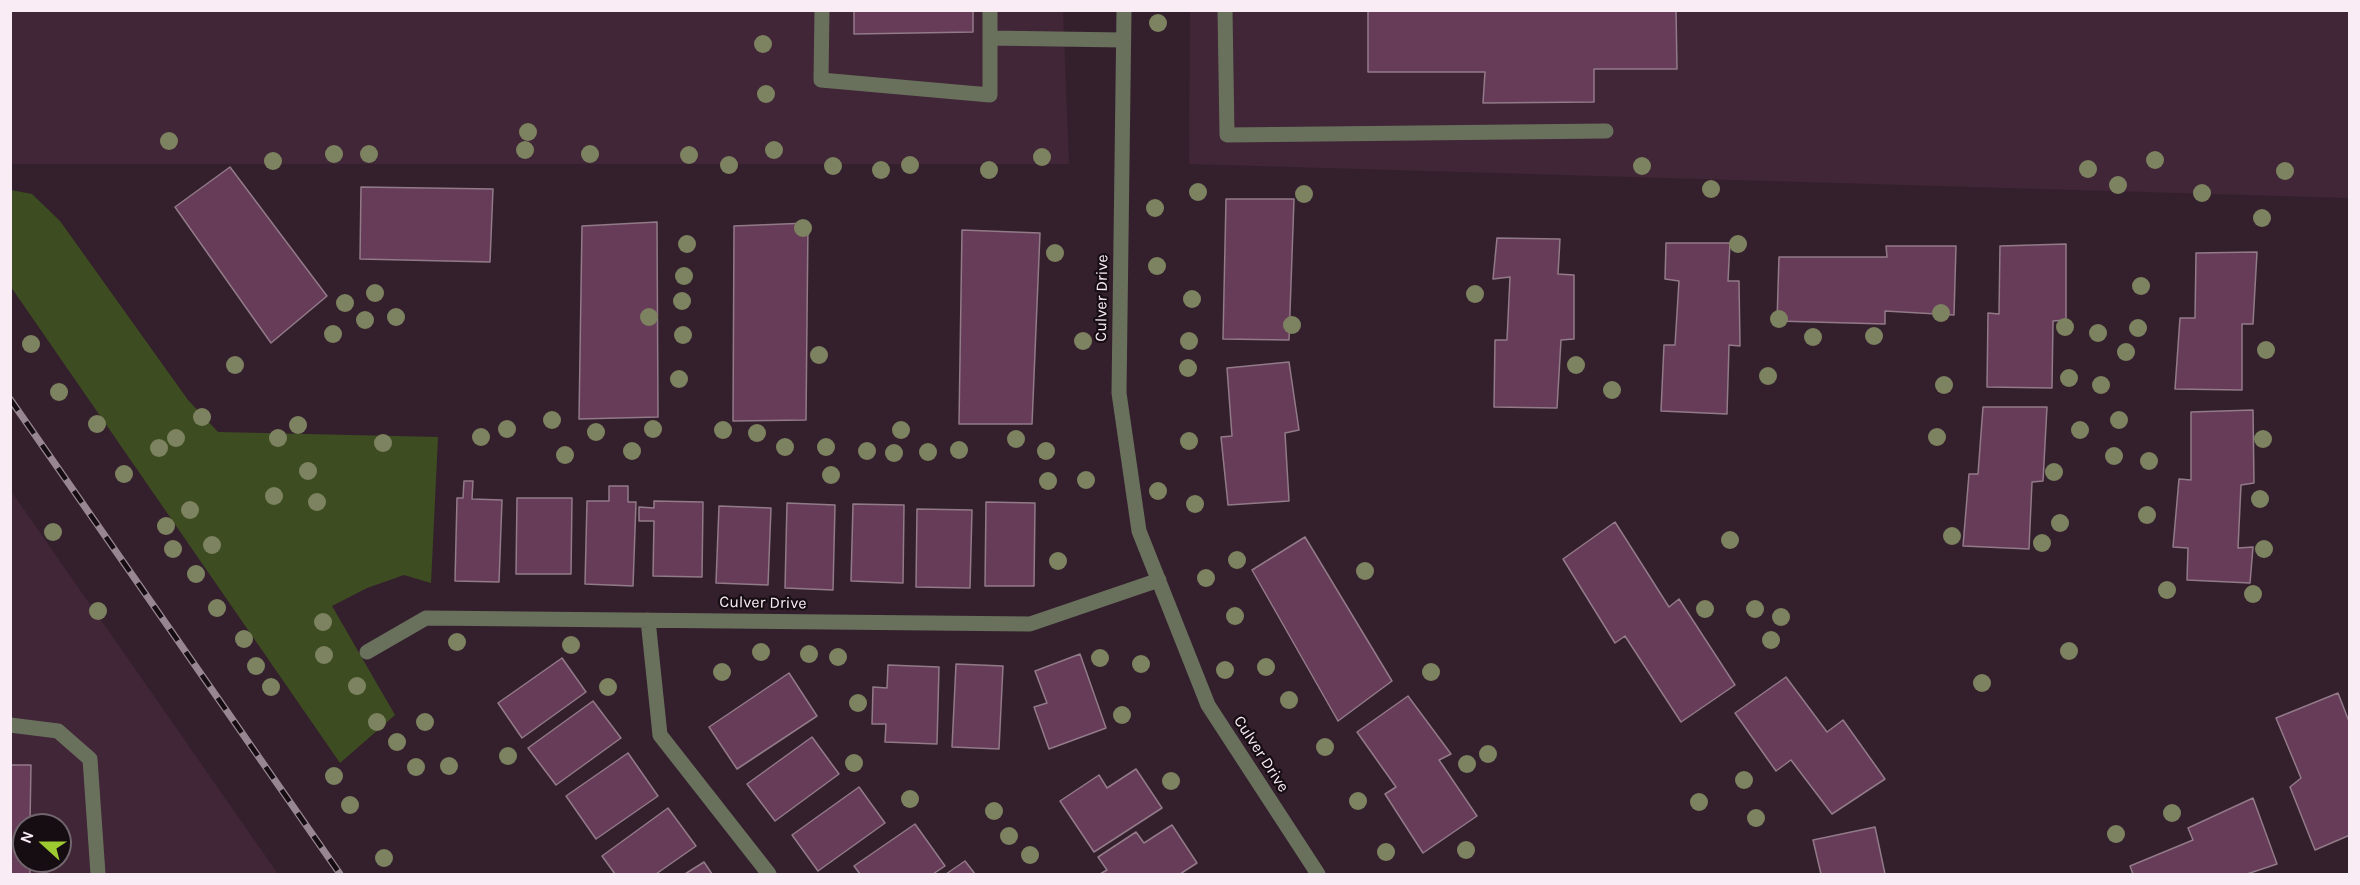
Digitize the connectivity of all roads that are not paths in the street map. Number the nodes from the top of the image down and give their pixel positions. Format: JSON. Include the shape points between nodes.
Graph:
{"nodes":[{"id":1,"x":822,"y":10,"type":"edge"},
{"id":2,"x":990,"y":10,"type":"edge"},
{"id":3,"x":1124,"y":10,"type":"edge"},
{"id":4,"x":1225,"y":10,"type":"edge"},
{"id":5,"x":990,"y":38,"type":"junction"},
{"id":6,"x":1123,"y":40,"type":"junction"},
{"id":7,"x":1606,"y":131,"type":"dead end"},
{"id":8,"x":1159,"y":580,"type":"junction"},
{"id":9,"x":648,"y":620,"type":"junction"},
{"id":10,"x":367,"y":652,"type":"dead end"},
{"id":11,"x":10,"y":725,"type":"edge"},
{"id":12,"x":98,"y":874,"type":"edge"},
{"id":13,"x":769,"y":874,"type":"edge"},
{"id":14,"x":1318,"y":874,"type":"edge"}],
"edges":[{"from":1,"to":5,"type":"street","via":[[821,80],[990,95]]},
{"from":2,"to":5,"type":"street"},
{"from":3,"to":6,"type":"street","name":"Culver Drive"},
{"from":4,"to":7,"type":"street","via":[[1227,135]]},
{"from":5,"to":6,"type":"street"},
{"from":6,"to":8,"type":"street","name":"Culver Drive","via":[[1119,393],[1140,531]]},
{"from":8,"to":9,"type":"street","name":"Culver Drive","via":[[1030,624]]},
{"from":8,"to":14,"type":"street","name":"Culver Drive","via":[[1208,705]]},
{"from":9,"to":10,"type":"street","name":"Culver Drive","via":[[426,618]]},
{"from":9,"to":13,"type":"street","via":[[660,735]]},
{"from":11,"to":12,"type":"street","via":[[58,730],[90,759]]}]}
